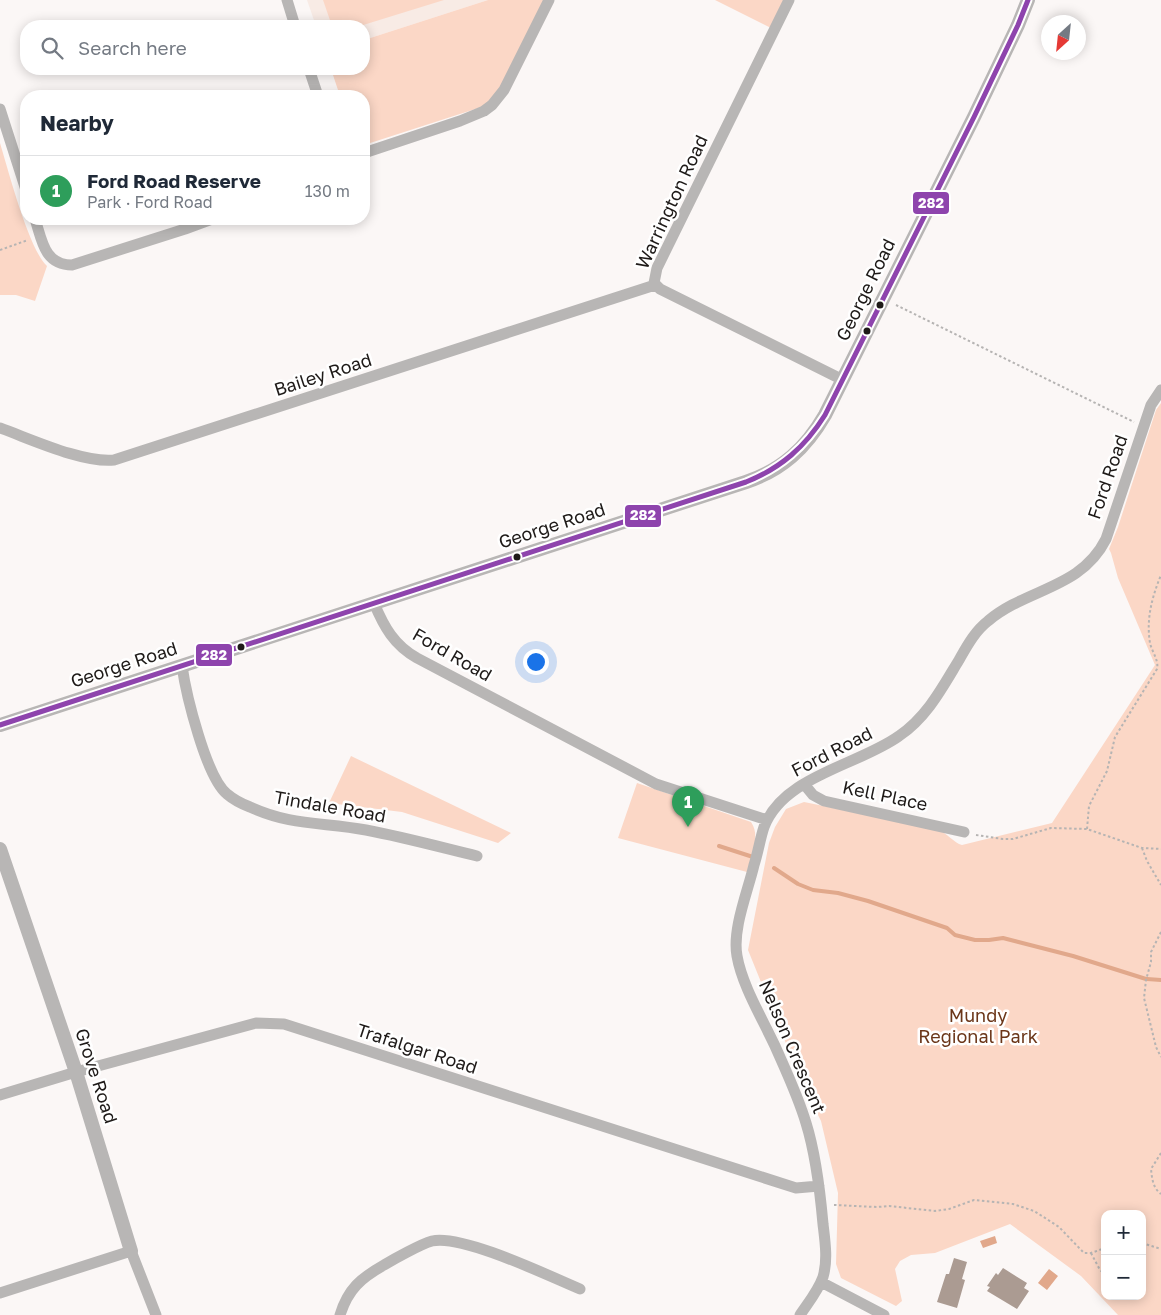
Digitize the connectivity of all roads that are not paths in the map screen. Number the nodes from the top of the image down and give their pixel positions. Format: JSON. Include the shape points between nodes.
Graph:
{"nodes":[{"id":1,"x":287,"y":0,"type":"edge"},
{"id":2,"x":549,"y":0,"type":"edge"},
{"id":3,"x":790,"y":0,"type":"edge"},
{"id":4,"x":1028,"y":0,"type":"edge"},
{"id":5,"x":294,"y":20,"type":"edge"},
{"id":6,"x":311,"y":75,"type":"edge"},
{"id":7,"x":316,"y":90,"type":"edge"},
{"id":8,"x":0,"y":109,"type":"edge"},
{"id":9,"x":370,"y":151,"type":"edge"},
{"id":10,"x":20,"y":171,"type":"edge"},
{"id":11,"x":38,"y":225,"type":"edge"},
{"id":12,"x":196,"y":225,"type":"edge"},
{"id":13,"x":655,"y":285,"type":"junction"},
{"id":14,"x":843,"y":380,"type":"junction"},
{"id":15,"x":1161,"y":390,"type":"edge"},
{"id":16,"x":0,"y":428,"type":"edge"},
{"id":17,"x":374,"y":603,"type":"junction"},
{"id":18,"x":182,"y":666,"type":"junction"},
{"id":19,"x":0,"y":725,"type":"edge"},
{"id":20,"x":804,"y":784,"type":"junction"},
{"id":21,"x":767,"y":820,"type":"junction"},
{"id":22,"x":964,"y":832,"type":"road end"},
{"id":23,"x":0,"y":849,"type":"edge"},
{"id":24,"x":477,"y":856,"type":"dead end"},
{"id":25,"x":76,"y":1072,"type":"junction"},
{"id":26,"x":0,"y":1095,"type":"edge"},
{"id":27,"x":819,"y":1186,"type":"junction"},
{"id":28,"x":131,"y":1251,"type":"junction"},
{"id":29,"x":821,"y":1282,"type":"junction"},
{"id":30,"x":580,"y":1289,"type":"dead end"},
{"id":31,"x":0,"y":1294,"type":"edge"},
{"id":32,"x":156,"y":1315,"type":"edge"},
{"id":33,"x":340,"y":1315,"type":"edge"},
{"id":34,"x":800,"y":1315,"type":"edge"},
{"id":35,"x":884,"y":1315,"type":"edge"}],
"edges":[{"from":1,"to":5,"type":"street"},
{"from":2,"to":9,"type":"street","via":[[504,90],[492,105],[460,121]]},
{"from":3,"to":13,"type":"street","name":"Warrington Road","via":[[658,268]]},
{"from":4,"to":14,"type":"street","name":"George Road","via":[[1012,39]]},
{"from":6,"to":7,"type":"street"},
{"from":8,"to":10,"type":"street"},
{"from":11,"to":12,"type":"street","via":[[49,255],[60,264],[72,265]]},
{"from":13,"to":14,"type":"street","name":"Warrington Road"},
{"from":13,"to":16,"type":"street","name":"Bailey Road","via":[[114,460],[82,457]]},
{"from":14,"to":17,"type":"street","name":"George Road","via":[[809,440],[767,474]]},
{"from":15,"to":20,"type":"street","name":"Ford Road","via":[[1151,405],[1106,538],[1095,557],[1068,579],[1011,606],[986,622],[929,707],[899,736]]},
{"from":17,"to":18,"type":"street","name":"George Road"},
{"from":17,"to":21,"type":"street","name":"Ford Road","via":[[389,635],[410,654],[656,784]]},
{"from":18,"to":19,"type":"street","name":"George Road"},
{"from":18,"to":24,"type":"street","name":"Tindale Road","via":[[186,693],[209,766],[217,782],[232,798],[283,820],[364,830]]},
{"from":20,"to":21,"type":"street","name":"Ford Road","via":[[787,796]]},
{"from":20,"to":22,"type":"street","name":"Kell Place","via":[[808,791],[824,801]]},
{"from":21,"to":27,"type":"street","name":"Nelson Crescent","via":[[736,938],[737,954],[742,974],[802,1109],[811,1138]]},
{"from":23,"to":25,"type":"street","name":"Grove Road"},
{"from":25,"to":26,"type":"street","name":"Trafalgar Road"},
{"from":25,"to":27,"type":"street","name":"Trafalgar Road","via":[[256,1023],[284,1024],[796,1188]]},
{"from":25,"to":28,"type":"street","name":"Grove Road"},
{"from":27,"to":29,"type":"street","name":"Nelson Crescent","via":[[826,1258]]},
{"from":28,"to":31,"type":"street"},
{"from":28,"to":32,"type":"street","name":"Grove Road"},
{"from":29,"to":34,"type":"street","name":"Nelson Crescent"},
{"from":29,"to":35,"type":"street"},
{"from":30,"to":33,"type":"street","via":[[458,1241],[432,1241],[368,1274],[351,1290]]}]}
